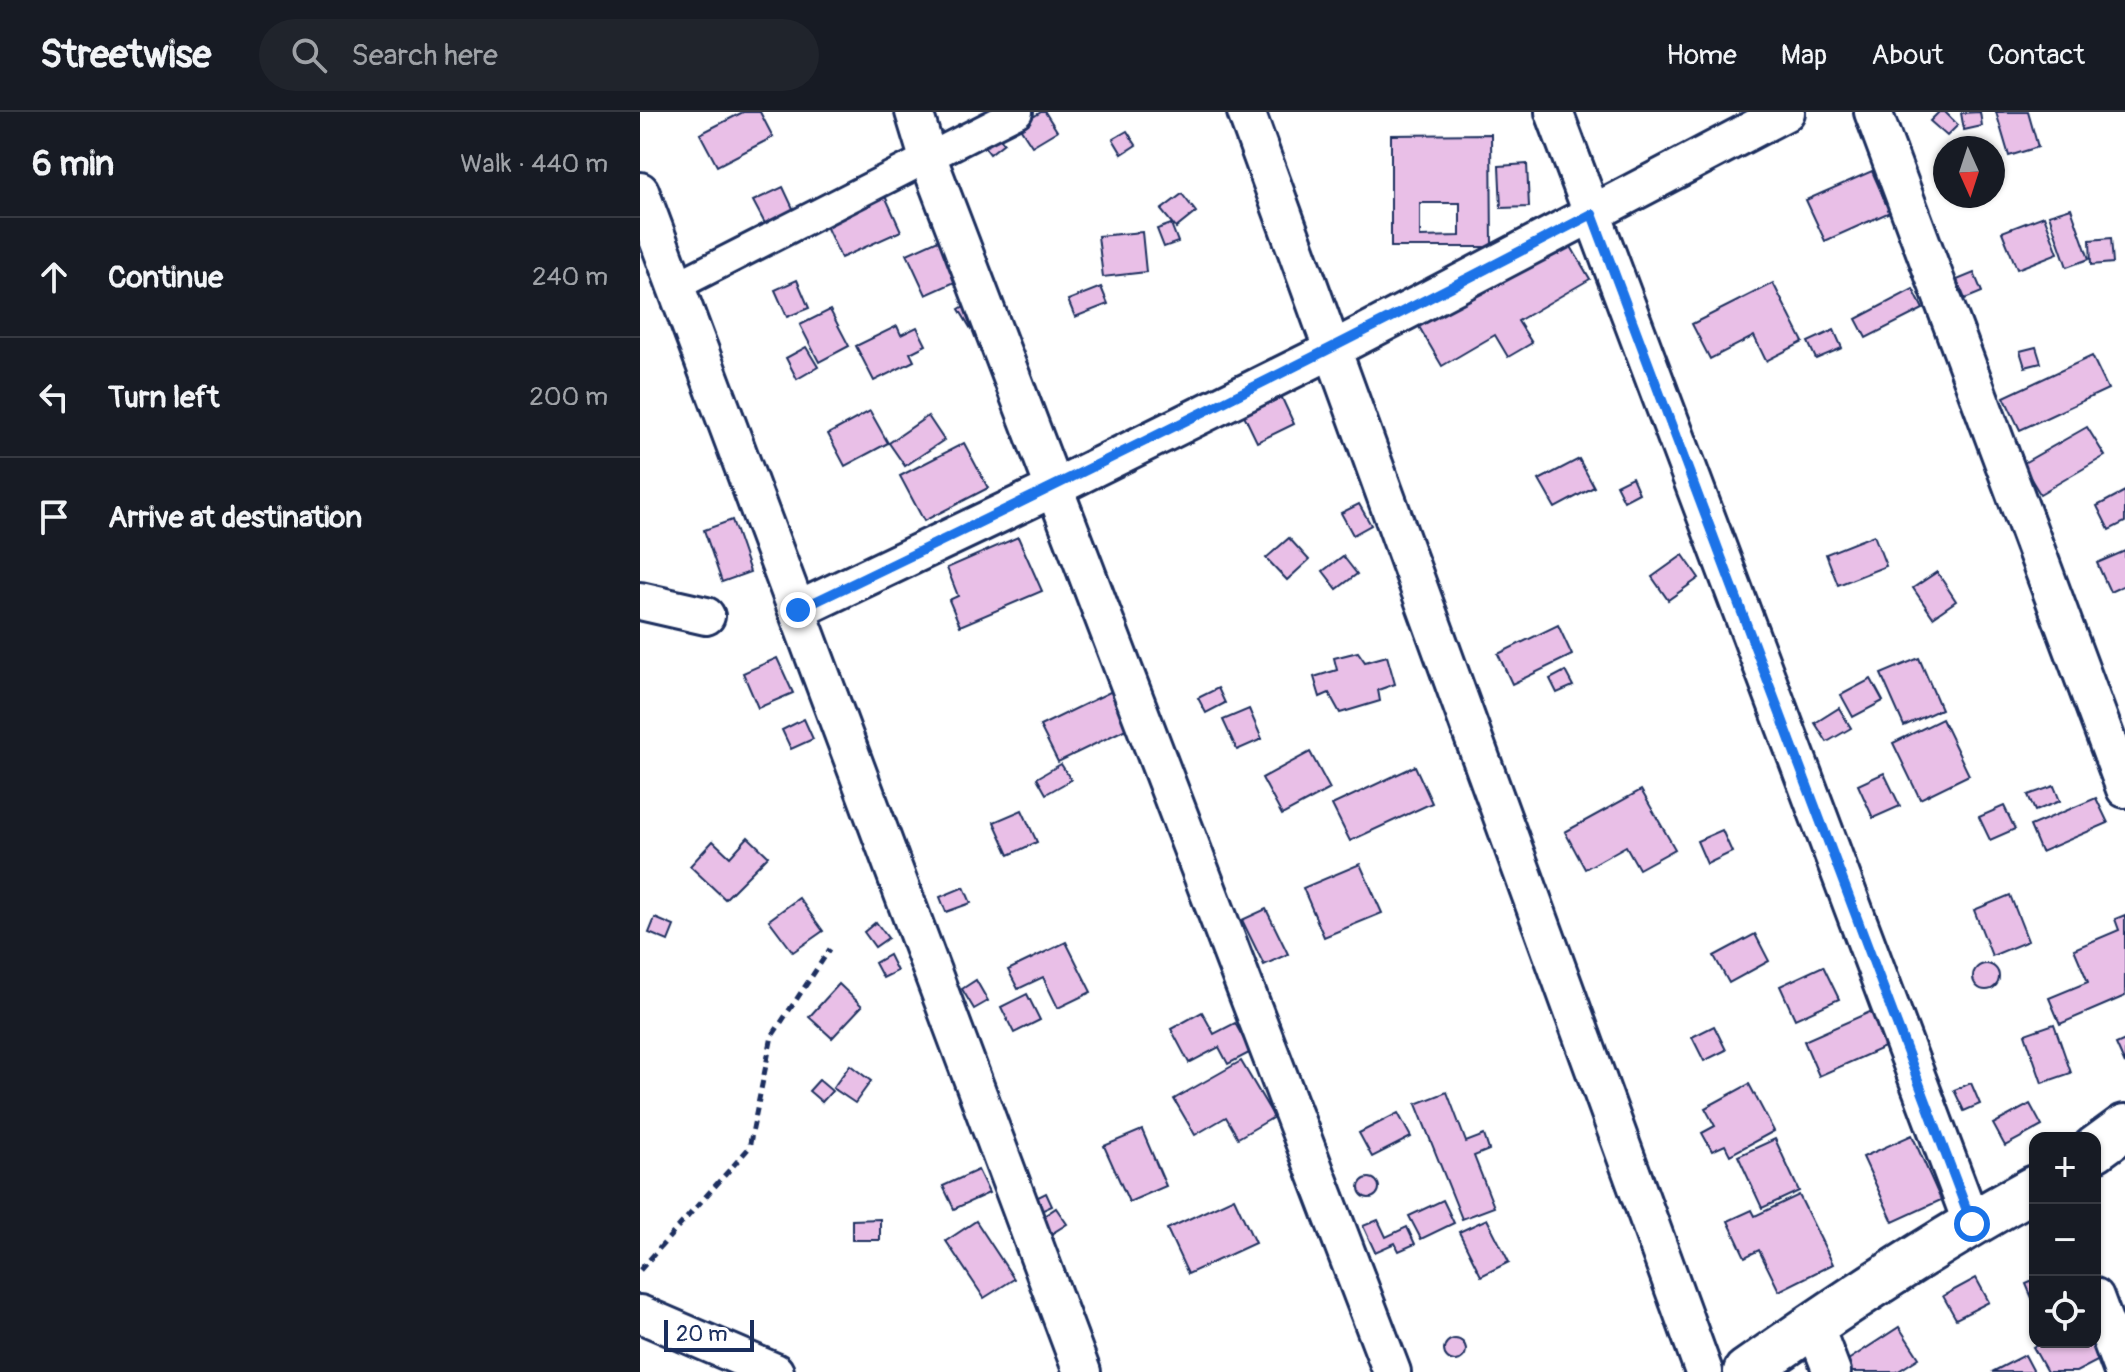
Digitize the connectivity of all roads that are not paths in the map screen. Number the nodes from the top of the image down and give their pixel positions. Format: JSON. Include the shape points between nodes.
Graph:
{"nodes":[{"id":1,"x":914,"y":112,"type":"edge"},
{"id":2,"x":1018,"y":112,"type":"edge"},
{"id":3,"x":1246,"y":112,"type":"edge"},
{"id":4,"x":1554,"y":112,"type":"edge"},
{"id":5,"x":1786,"y":112,"type":"edge"},
{"id":6,"x":1873,"y":112,"type":"edge"},
{"id":7,"x":928,"y":158,"type":"junction"},
{"id":8,"x":640,"y":191,"type":"edge"},
{"id":9,"x":1592,"y":214,"type":"junction"},
{"id":10,"x":676,"y":286,"type":"junction"},
{"id":11,"x":1332,"y":350,"type":"junction"},
{"id":12,"x":1054,"y":488,"type":"junction"},
{"id":13,"x":640,"y":601,"type":"edge"},
{"id":14,"x":798,"y":610,"type":"junction"},
{"id":15,"x":706,"y":616,"type":"dead end"},
{"id":16,"x":2125,"y":789,"type":"edge"},
{"id":17,"x":2125,"y":1127,"type":"edge"},
{"id":18,"x":2101,"y":1145,"type":"edge"},
{"id":19,"x":2029,"y":1191,"type":"edge"},
{"id":20,"x":1972,"y":1224,"type":"junction"},
{"id":21,"x":2101,"y":1313,"type":"edge"},
{"id":22,"x":640,"y":1314,"type":"edge"},
{"id":23,"x":1814,"y":1325,"type":"junction"},
{"id":24,"x":775,"y":1372,"type":"edge"},
{"id":25,"x":1082,"y":1372,"type":"edge"},
{"id":26,"x":1392,"y":1372,"type":"edge"},
{"id":27,"x":1704,"y":1372,"type":"edge"},
{"id":28,"x":1746,"y":1372,"type":"edge"},
{"id":29,"x":1832,"y":1372,"type":"edge"},
{"id":30,"x":2123,"y":1372,"type":"edge"}],
"edges":[{"from":1,"to":7,"type":"street"},
{"from":2,"to":7,"type":"street"},
{"from":3,"to":11,"type":"street"},
{"from":4,"to":9,"type":"street"},
{"from":5,"to":9,"type":"street"},
{"from":6,"to":16,"type":"street"},
{"from":7,"to":10,"type":"street"},
{"from":7,"to":12,"type":"street"},
{"from":8,"to":10,"type":"street"},
{"from":9,"to":11,"type":"street"},
{"from":9,"to":20,"type":"street"},
{"from":10,"to":14,"type":"street"},
{"from":11,"to":12,"type":"street"},
{"from":11,"to":27,"type":"street"},
{"from":12,"to":14,"type":"street"},
{"from":12,"to":26,"type":"street"},
{"from":13,"to":15,"type":"street"},
{"from":14,"to":25,"type":"street"},
{"from":17,"to":18,"type":"main road"},
{"from":19,"to":20,"type":"main road"},
{"from":20,"to":23,"type":"main road"},
{"from":21,"to":30,"type":"street"},
{"from":22,"to":24,"type":"street"},
{"from":23,"to":28,"type":"main road"},
{"from":23,"to":29,"type":"street"}]}
